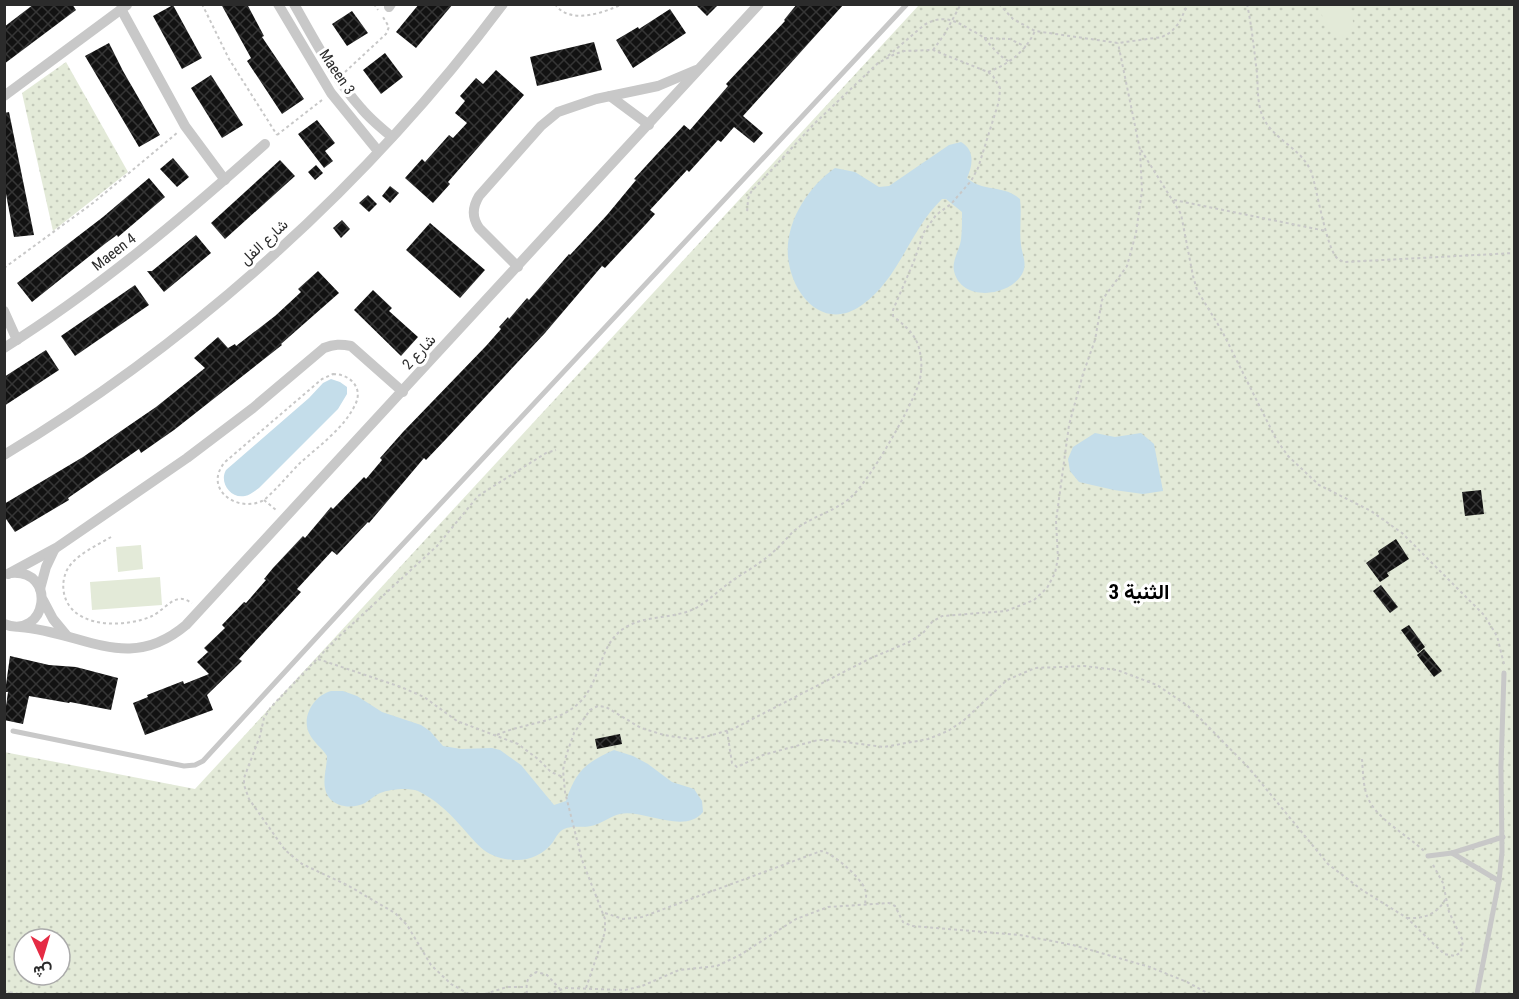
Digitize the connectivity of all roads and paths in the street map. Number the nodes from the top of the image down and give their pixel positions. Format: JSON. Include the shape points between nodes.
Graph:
{"nodes":[{"id":1,"x":202,"y":4,"type":"edge"},
{"id":2,"x":278,"y":4,"type":"edge"},
{"id":3,"x":294,"y":4,"type":"edge"},
{"id":4,"x":374,"y":4,"type":"edge"},
{"id":5,"x":503,"y":4,"type":"edge"},
{"id":6,"x":555,"y":4,"type":"edge"},
{"id":7,"x":622,"y":4,"type":"edge"},
{"id":8,"x":759,"y":4,"type":"edge"},
{"id":9,"x":907,"y":4,"type":"edge"},
{"id":10,"x":961,"y":4,"type":"edge"},
{"id":11,"x":999,"y":4,"type":"edge"},
{"id":12,"x":1188,"y":4,"type":"edge"},
{"id":13,"x":1247,"y":4,"type":"edge"},
{"id":14,"x":124,"y":7,"type":"edge"},
{"id":15,"x":953,"y":20,"type":"junction"},
{"id":16,"x":1035,"y":31,"type":"junction"},
{"id":17,"x":984,"y":38,"type":"junction"},
{"id":18,"x":1118,"y":43,"type":"junction"},
{"id":19,"x":1026,"y":47,"type":"junction"},
{"id":20,"x":933,"y":50,"type":"junction"},
{"id":21,"x":886,"y":58,"type":"junction"},
{"id":22,"x":1010,"y":62,"type":"junction"},
{"id":23,"x":702,"y":67,"type":"junction"},
{"id":24,"x":988,"y":72,"type":"junction"},
{"id":25,"x":339,"y":78,"type":"junction"},
{"id":26,"x":331,"y":93,"type":"junction"},
{"id":27,"x":4,"y":96,"type":"edge"},
{"id":28,"x":610,"y":96,"type":"junction"},
{"id":29,"x":649,"y":125,"type":"junction"},
{"id":30,"x":185,"y":126,"type":"junction"},
{"id":31,"x":277,"y":135,"type":"junction"},
{"id":32,"x":392,"y":137,"type":"junction"},
{"id":33,"x":265,"y":144,"type":"joint"},
{"id":34,"x":1140,"y":150,"type":"junction"},
{"id":35,"x":378,"y":151,"type":"junction"},
{"id":36,"x":225,"y":180,"type":"junction"},
{"id":37,"x":1174,"y":200,"type":"junction"},
{"id":38,"x":747,"y":213,"type":"dead end"},
{"id":39,"x":1326,"y":231,"type":"junction"},
{"id":40,"x":1515,"y":254,"type":"edge"},
{"id":41,"x":518,"y":267,"type":"junction"},
{"id":42,"x":4,"y":268,"type":"edge"},
{"id":43,"x":4,"y":311,"type":"edge"},
{"id":44,"x":17,"y":340,"type":"junction"},
{"id":45,"x":4,"y":348,"type":"edge"},
{"id":46,"x":403,"y":392,"type":"junction"},
{"id":47,"x":556,"y":450,"type":"dead end"},
{"id":48,"x":4,"y":455,"type":"edge"},
{"id":49,"x":264,"y":500,"type":"junction"},
{"id":50,"x":285,"y":518,"type":"junction"},
{"id":51,"x":111,"y":537,"type":"dead end"},
{"id":52,"x":56,"y":548,"type":"junction"},
{"id":53,"x":6,"y":574,"type":"edge"},
{"id":54,"x":40,"y":589,"type":"junction"},
{"id":55,"x":43,"y":600,"type":"junction"},
{"id":56,"x":202,"y":610,"type":"junction"},
{"id":57,"x":4,"y":624,"type":"edge"},
{"id":58,"x":20,"y":627,"type":"junction"},
{"id":59,"x":67,"y":636,"type":"junction"},
{"id":60,"x":318,"y":659,"type":"junction"},
{"id":61,"x":1504,"y":673,"type":"joint"},
{"id":62,"x":13,"y":731,"type":"dead end"},
{"id":63,"x":727,"y":731,"type":"junction"},
{"id":64,"x":497,"y":735,"type":"junction"},
{"id":65,"x":1362,"y":759,"type":"dead end"},
{"id":66,"x":563,"y":777,"type":"junction"},
{"id":67,"x":1503,"y":837,"type":"junction"},
{"id":68,"x":1452,"y":854,"type":"junction"},
{"id":69,"x":1428,"y":856,"type":"junction"},
{"id":70,"x":1499,"y":881,"type":"junction"},
{"id":71,"x":1446,"y":898,"type":"junction"},
{"id":72,"x":865,"y":903,"type":"junction"},
{"id":73,"x":604,"y":913,"type":"junction"},
{"id":74,"x":1407,"y":918,"type":"junction"},
{"id":75,"x":526,"y":987,"type":"junction"},
{"id":76,"x":586,"y":988,"type":"junction"},
{"id":77,"x":560,"y":989,"type":"junction"},
{"id":78,"x":4,"y":991,"type":"edge"},
{"id":79,"x":19,"y":994,"type":"edge"},
{"id":80,"x":469,"y":994,"type":"edge"},
{"id":81,"x":485,"y":994,"type":"edge"},
{"id":82,"x":527,"y":994,"type":"edge"},
{"id":83,"x":548,"y":994,"type":"edge"},
{"id":84,"x":1209,"y":994,"type":"edge"},
{"id":85,"x":1477,"y":994,"type":"edge"}],
"edges":[{"from":1,"to":31,"type":"path","via":[[229,59]]},
{"from":2,"to":26,"type":"street","name":"Maeen 3"},
{"from":3,"to":25,"type":"street","name":"Maeen 3"},
{"from":4,"to":25,"type":"path","via":[[388,23],[388,31]]},
{"from":5,"to":32,"type":"street","name":"شارع الفل"},
{"from":6,"to":7,"type":"path","via":[[569,16]]},
{"from":8,"to":23,"type":"street","name":"شارع 2"},
{"from":9,"to":62,"type":"lane","via":[[203,761],[184,766]]},
{"from":10,"to":15,"type":"path"},
{"from":11,"to":16,"type":"path","via":[[1012,19]]},
{"from":12,"to":18,"type":"path","via":[[1171,32],[1162,37]]},
{"from":13,"to":39,"type":"path","via":[[1263,116],[1309,167]]},
{"from":14,"to":27,"type":"street"},
{"from":14,"to":30,"type":"street"},
{"from":15,"to":17,"type":"path"},
{"from":15,"to":20,"type":"path"},
{"from":15,"to":21,"type":"path","via":[[931,21]]},
{"from":16,"to":18,"type":"path"},
{"from":16,"to":19,"type":"path"},
{"from":17,"to":19,"type":"path","via":[[1010,39]]},
{"from":17,"to":22,"type":"path"},
{"from":18,"to":34,"type":"path"},
{"from":19,"to":22,"type":"path"},
{"from":20,"to":21,"type":"path","via":[[914,49]]},
{"from":20,"to":24,"type":"path"},
{"from":21,"to":38,"type":"path","via":[[773,168],[749,195]]},
{"from":22,"to":24,"type":"path"},
{"from":23,"to":28,"type":"street","via":[[658,86]]},
{"from":23,"to":29,"type":"street","name":"شارع 2"},
{"from":24,"to":64,"type":"path","via":[[997,81],[1000,94],[983,155],[971,181],[924,232],[892,313],[918,344],[919,383],[857,492],[840,506],[797,528],[776,551],[702,604],[677,615],[633,623],[619,631],[607,648],[588,693],[568,712]]},
{"from":25,"to":32,"type":"street","name":"Maeen 3","via":[[361,108]]},
{"from":26,"to":31,"type":"path"},
{"from":26,"to":35,"type":"street","name":"Maeen 3"},
{"from":28,"to":29,"type":"street"},
{"from":28,"to":41,"type":"street","via":[[568,107],[549,118],[474,204],[479,228]]},
{"from":29,"to":41,"type":"street","name":"شارع 2"},
{"from":30,"to":36,"type":"street"},
{"from":30,"to":42,"type":"path","via":[[93,203]]},
{"from":31,"to":33,"type":"path"},
{"from":32,"to":35,"type":"street","name":"شارع الفل"},
{"from":33,"to":36,"type":"street","name":"Maeen 4"},
{"from":34,"to":37,"type":"path"},
{"from":34,"to":63,"type":"path","via":[[1142,191],[1136,233],[1127,266],[1102,300],[1095,339],[1069,425],[1056,521],[1058,566],[1047,588],[1034,600],[1006,611],[942,616],[909,642]]},
{"from":35,"to":48,"type":"street","name":"شارع الفل","via":[[263,264],[214,306],[112,384]]},
{"from":36,"to":44,"type":"street","name":"Maeen 4","via":[[127,262]]},
{"from":37,"to":39,"type":"path"},
{"from":37,"to":61,"type":"path","via":[[1184,224],[1197,290],[1276,439],[1295,464],[1319,485],[1371,511],[1402,533],[1484,615],[1501,648]]},
{"from":39,"to":40,"type":"path","via":[[1336,257],[1345,262]]},
{"from":41,"to":46,"type":"street","name":"شارع 2"},
{"from":43,"to":44,"type":"street"},
{"from":44,"to":45,"type":"street","name":"Maeen 4"},
{"from":46,"to":50,"type":"street","name":"شارع 2"},
{"from":46,"to":52,"type":"street","via":[[351,346],[324,348],[212,440]]},
{"from":47,"to":60,"type":"path","via":[[478,496],[431,551]]},
{"from":49,"to":49,"type":"path","via":[[351,412],[358,394],[350,379],[339,374],[322,379],[221,467],[219,486],[233,502],[249,506]]},
{"from":49,"to":50,"type":"path"},
{"from":50,"to":56,"type":"street","name":"شارع 2"},
{"from":51,"to":56,"type":"path","via":[[77,558],[65,574],[64,595],[75,612],[112,623],[152,616],[178,599]]},
{"from":52,"to":53,"type":"street"},
{"from":52,"to":54,"type":"street"},
{"from":53,"to":54,"type":"street","via":[[27,575]]},
{"from":54,"to":55,"type":"street"},
{"from":55,"to":58,"type":"street","via":[[36,617]]},
{"from":55,"to":59,"type":"street"},
{"from":56,"to":59,"type":"street","name":"شارع 2","via":[[174,636],[144,648],[112,648]]},
{"from":57,"to":58,"type":"street","name":"شارع 2"},
{"from":58,"to":59,"type":"street","name":"شارع 2"},
{"from":60,"to":64,"type":"path","via":[[413,691],[457,721]]},
{"from":60,"to":80,"type":"path","via":[[267,712],[245,771],[246,793],[293,858],[395,913],[407,925],[430,965]]},
{"from":61,"to":67,"type":"lane","via":[[1500,767]]},
{"from":63,"to":66,"type":"path","via":[[690,739],[664,735],[598,706],[574,733]]},
{"from":63,"to":74,"type":"path","via":[[732,763],[737,767],[818,740],[871,747],[900,746],[948,731],[1000,686],[1025,671],[1065,665],[1124,672],[1157,685],[1188,706],[1254,774],[1328,864]]},
{"from":64,"to":66,"type":"path","via":[[519,744],[551,772]]},
{"from":65,"to":69,"type":"path","via":[[1364,787],[1371,805]]},
{"from":66,"to":73,"type":"path","via":[[577,842]]},
{"from":67,"to":68,"type":"lane"},
{"from":67,"to":70,"type":"lane"},
{"from":68,"to":69,"type":"lane"},
{"from":68,"to":70,"type":"lane"},
{"from":69,"to":71,"type":"path","via":[[1443,883]]},
{"from":70,"to":85,"type":"lane"},
{"from":71,"to":74,"type":"path","via":[[1439,909],[1427,916]]},
{"from":71,"to":74,"type":"path","via":[[1463,941],[1459,955],[1444,954]]},
{"from":72,"to":73,"type":"path","via":[[861,881],[834,856],[821,851],[642,917],[623,919]]},
{"from":72,"to":76,"type":"path","via":[[812,912],[717,966],[679,970],[625,990]]},
{"from":72,"to":84,"type":"path","via":[[895,906],[903,922],[912,927],[1020,935],[1083,947],[1160,970]]},
{"from":73,"to":76,"type":"path","via":[[604,932]]},
{"from":75,"to":77,"type":"path","via":[[537,972],[547,975]]},
{"from":75,"to":81,"type":"path","via":[[507,987]]},
{"from":75,"to":82,"type":"path"},
{"from":76,"to":77,"type":"path"},
{"from":77,"to":83,"type":"path"},
{"from":78,"to":79,"type":"path"}]}
